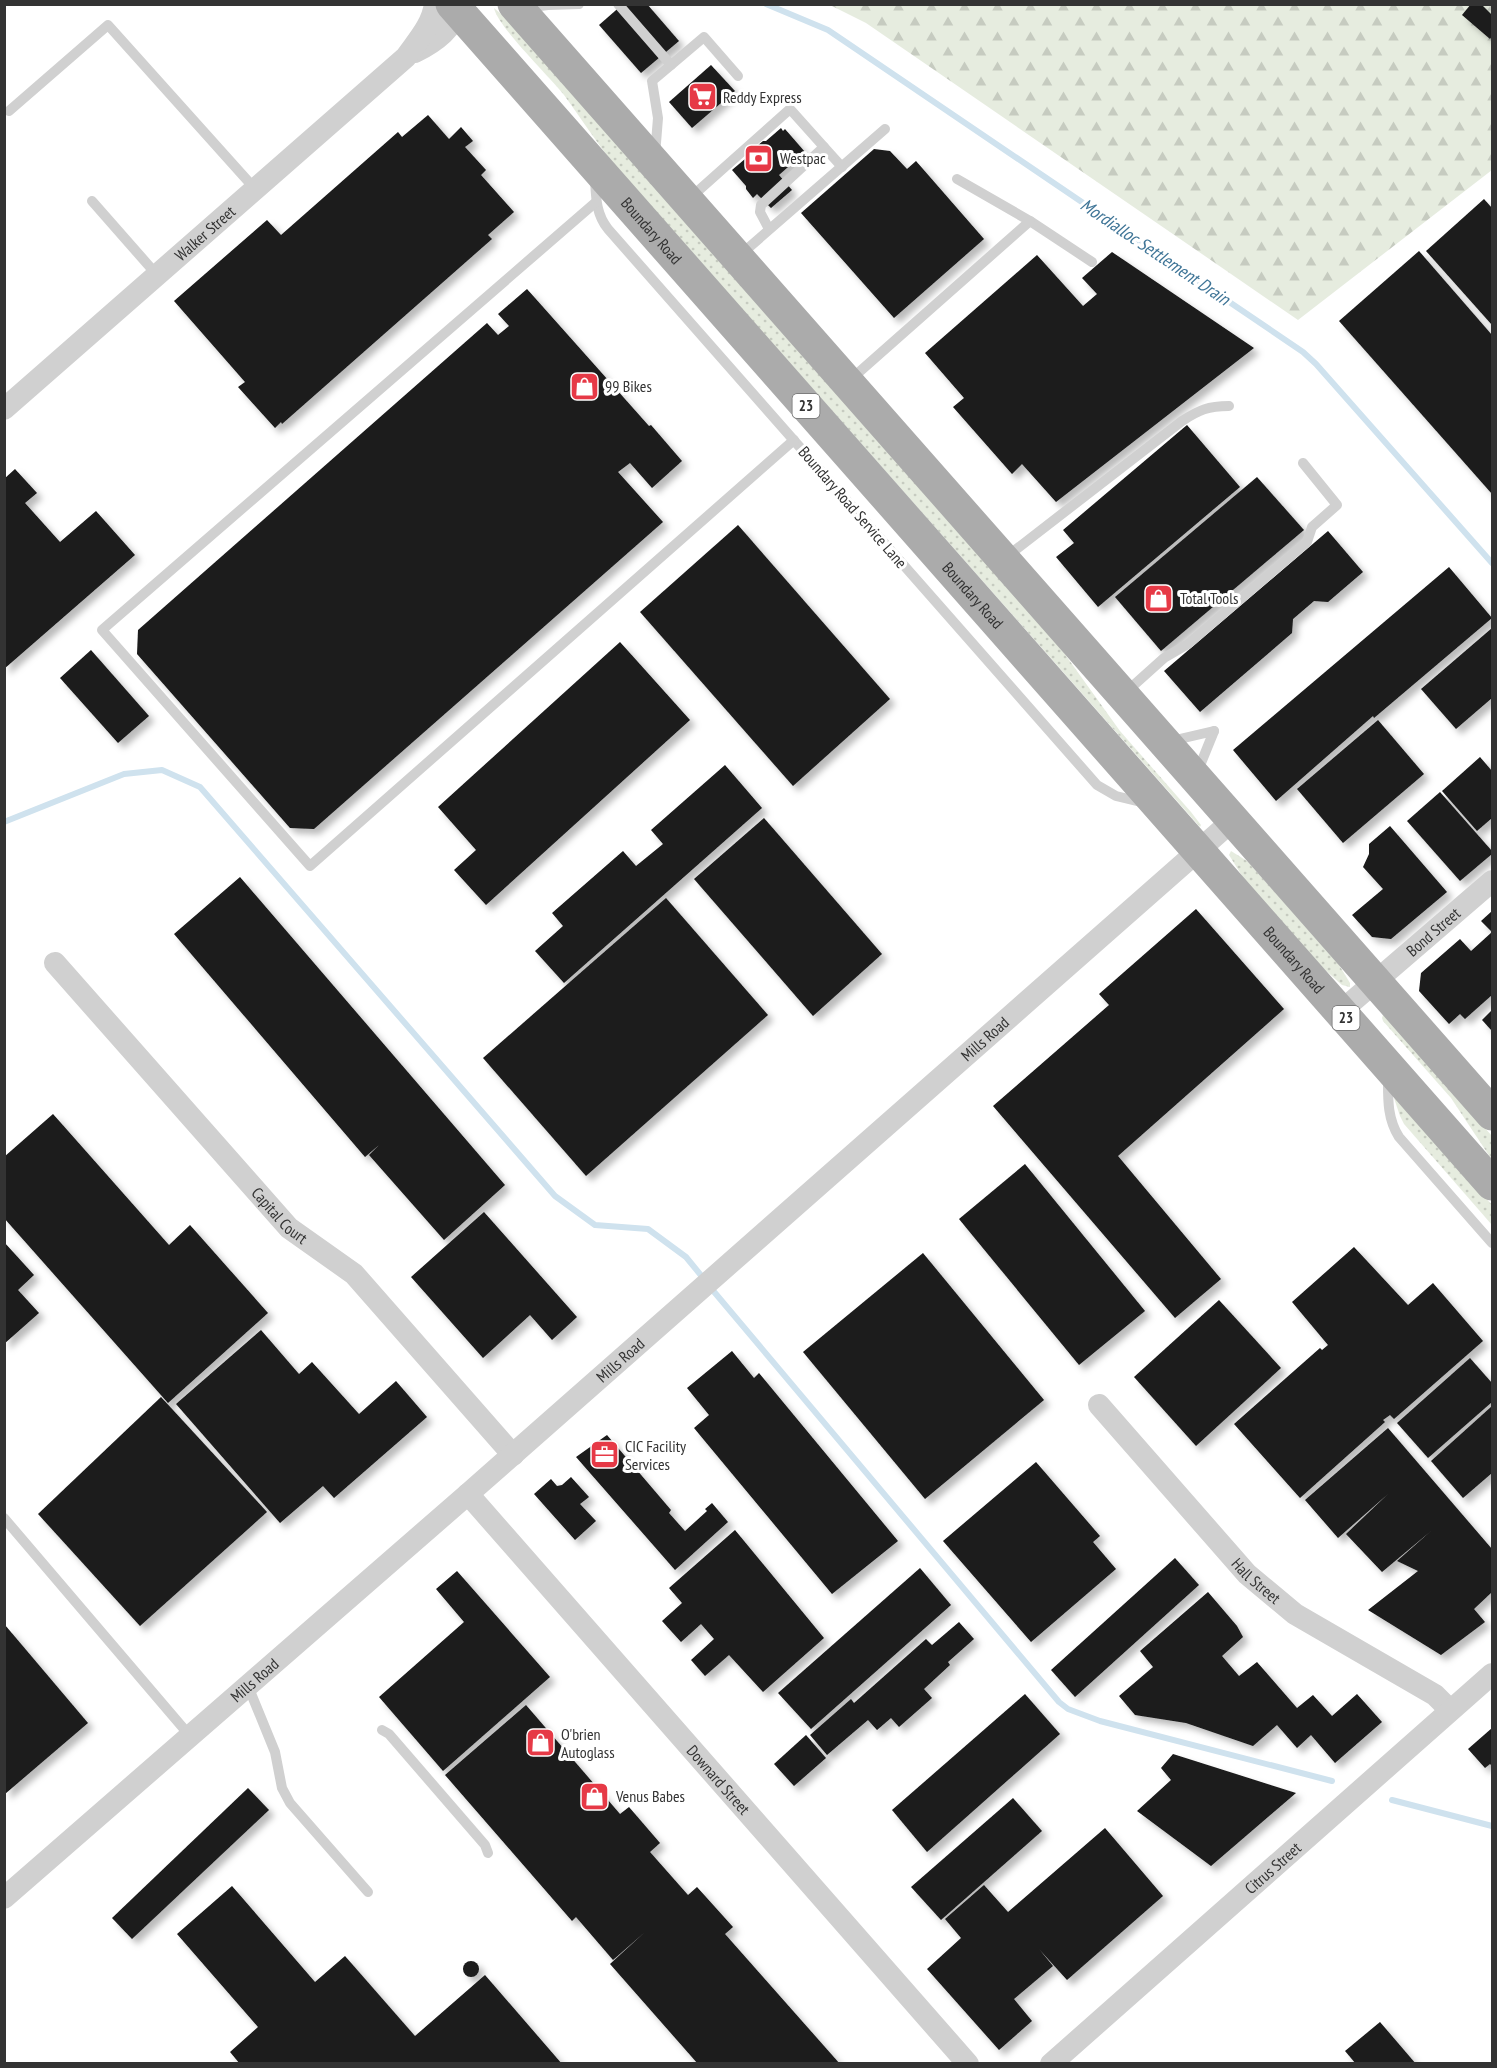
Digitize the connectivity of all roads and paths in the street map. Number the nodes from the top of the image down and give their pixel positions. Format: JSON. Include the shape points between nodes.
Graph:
{"nodes":[{"id":1,"x":579,"y":4,"type":"edge"},
{"id":2,"x":618,"y":4,"type":"edge"},
{"id":3,"x":475,"y":6,"type":"edge"},
{"id":4,"x":671,"y":65,"type":"junction"},
{"id":5,"x":738,"y":76,"type":"dead end"},
{"id":6,"x":9,"y":111,"type":"dead end"},
{"id":7,"x":885,"y":129,"type":"dead end"},
{"id":8,"x":824,"y":147,"type":"junction"},
{"id":9,"x":587,"y":157,"type":"junction"},
{"id":10,"x":654,"y":164,"type":"junction"},
{"id":11,"x":842,"y":167,"type":"junction"},
{"id":12,"x":957,"y":179,"type":"dead end"},
{"id":13,"x":255,"y":189,"type":"junction"},
{"id":14,"x":92,"y":201,"type":"dead end"},
{"id":15,"x":686,"y":201,"type":"junction"},
{"id":16,"x":596,"y":202,"type":"junction"},
{"id":17,"x":1030,"y":221,"type":"junction"},
{"id":18,"x":769,"y":229,"type":"junction"},
{"id":19,"x":736,"y":258,"type":"junction"},
{"id":20,"x":1092,"y":262,"type":"dead end"},
{"id":21,"x":157,"y":275,"type":"junction"},
{"id":22,"x":846,"y":383,"type":"junction"},
{"id":23,"x":1229,"y":406,"type":"dead end"},
{"id":24,"x":4,"y":409,"type":"edge"},
{"id":25,"x":794,"y":441,"type":"junction"},
{"id":26,"x":1303,"y":464,"type":"dead end"},
{"id":27,"x":1003,"y":560,"type":"junction"},
{"id":28,"x":1122,"y":696,"type":"junction"},
{"id":29,"x":1163,"y":743,"type":"junction"},
{"id":30,"x":1195,"y":778,"type":"junction"},
{"id":31,"x":1159,"y":807,"type":"junction"},
{"id":32,"x":1232,"y":821,"type":"junction"},
{"id":33,"x":1198,"y":852,"type":"junction"},
{"id":34,"x":1492,"y":881,"type":"edge"},
{"id":35,"x":55,"y":963,"type":"dead end"},
{"id":36,"x":1375,"y":981,"type":"junction"},
{"id":37,"x":1340,"y":1012,"type":"junction"},
{"id":38,"x":1388,"y":1066,"type":"junction"},
{"id":39,"x":1492,"y":1114,"type":"edge"},
{"id":40,"x":1492,"y":1184,"type":"edge"},
{"id":41,"x":1492,"y":1243,"type":"edge"},
{"id":42,"x":1098,"y":1405,"type":"dead end"},
{"id":43,"x":513,"y":1455,"type":"junction"},
{"id":44,"x":468,"y":1494,"type":"junction"},
{"id":45,"x":4,"y":1518,"type":"edge"},
{"id":46,"x":1492,"y":1674,"type":"edge"},
{"id":47,"x":248,"y":1686,"type":"junction"},
{"id":48,"x":1450,"y":1710,"type":"junction"},
{"id":49,"x":382,"y":1730,"type":"dead end"},
{"id":50,"x":190,"y":1736,"type":"junction"},
{"id":51,"x":488,"y":1853,"type":"dead end"},
{"id":52,"x":368,"y":1892,"type":"dead end"},
{"id":53,"x":4,"y":1898,"type":"edge"},
{"id":54,"x":968,"y":2064,"type":"edge"},
{"id":55,"x":1051,"y":2064,"type":"edge"}],
"edges":[{"from":1,"to":3,"type":"lane"},
{"from":2,"to":4,"type":"lane"},
{"from":3,"to":9,"type":"main road","name":"Boundary Road","via":[[486,10],[534,68]]},
{"from":3,"to":10,"type":"main road"},
{"from":3,"to":13,"type":"street","name":"Walker Street","via":[[427,46],[406,57]]},
{"from":4,"to":5,"type":"lane","via":[[704,38]]},
{"from":4,"to":10,"type":"lane","via":[[652,81],[658,118]]},
{"from":6,"to":13,"type":"lane","via":[[108,25]]},
{"from":7,"to":11,"type":"lane"},
{"from":8,"to":11,"type":"lane"},
{"from":8,"to":15,"type":"lane","via":[[790,109]]},
{"from":8,"to":18,"type":"lane","via":[[761,205],[760,212]]},
{"from":9,"to":16,"type":"lane","name":"Boundary Road Service Lane"},
{"from":9,"to":31,"type":"main road","name":"Boundary Road","number":"23"},
{"from":10,"to":15,"type":"main road"},
{"from":11,"to":18,"type":"lane"},
{"from":12,"to":17,"type":"lane"},
{"from":13,"to":21,"type":"street","name":"Walker Street"},
{"from":14,"to":21,"type":"lane"},
{"from":15,"to":19,"type":"main road"},
{"from":16,"to":25,"type":"lane","name":"Boundary Road Service Lane","via":[[608,230]]},
{"from":16,"to":25,"type":"lane","via":[[102,630],[310,866]]},
{"from":17,"to":20,"type":"lane"},
{"from":17,"to":22,"type":"lane"},
{"from":18,"to":19,"type":"lane"},
{"from":19,"to":22,"type":"main road"},
{"from":21,"to":24,"type":"street","name":"Walker Street"},
{"from":22,"to":27,"type":"main road"},
{"from":23,"to":27,"type":"lane","via":[[1213,406],[1182,421]]},
{"from":25,"to":31,"type":"lane","name":"Boundary Road Service Lane","via":[[1097,785],[1116,796]]},
{"from":26,"to":28,"type":"lane","via":[[1337,505],[1312,527],[1307,542]]},
{"from":27,"to":28,"type":"main road"},
{"from":28,"to":29,"type":"main road"},
{"from":29,"to":30,"type":"main road"},
{"from":29,"to":30,"type":"lane","via":[[1214,731]]},
{"from":30,"to":32,"type":"main road"},
{"from":31,"to":33,"type":"main road","name":"Boundary Road","number":"23"},
{"from":32,"to":33,"type":"street","name":"Mills Road"},
{"from":32,"to":36,"type":"main road"},
{"from":33,"to":37,"type":"main road","name":"Boundary Road","number":"23"},
{"from":33,"to":43,"type":"street","name":"Mills Road"},
{"from":34,"to":36,"type":"street","name":"Bond Street"},
{"from":35,"to":43,"type":"street","name":"Capital Court","via":[[289,1228],[354,1274]]},
{"from":36,"to":37,"type":"street","name":"Bond Street"},
{"from":36,"to":39,"type":"main road"},
{"from":37,"to":38,"type":"main road","name":"Boundary Road","number":"23"},
{"from":38,"to":40,"type":"main road","name":"Boundary Road","number":"23"},
{"from":38,"to":41,"type":"lane","via":[[1388,1103],[1395,1130]]},
{"from":42,"to":48,"type":"street","name":"Hall Street","via":[[1247,1574],[1295,1614],[1436,1695]]},
{"from":43,"to":44,"type":"street","name":"Mills Road"},
{"from":44,"to":47,"type":"street","name":"Mills Road"},
{"from":44,"to":54,"type":"street","name":"Downard Street"},
{"from":45,"to":50,"type":"lane"},
{"from":46,"to":48,"type":"street","name":"Citrus Street"},
{"from":47,"to":50,"type":"street","name":"Mills Road"},
{"from":47,"to":52,"type":"lane","via":[[275,1752],[282,1788],[290,1803]]},
{"from":48,"to":55,"type":"street","name":"Citrus Street"},
{"from":49,"to":51,"type":"lane"},
{"from":50,"to":53,"type":"street","name":"Mills Road"}]}
